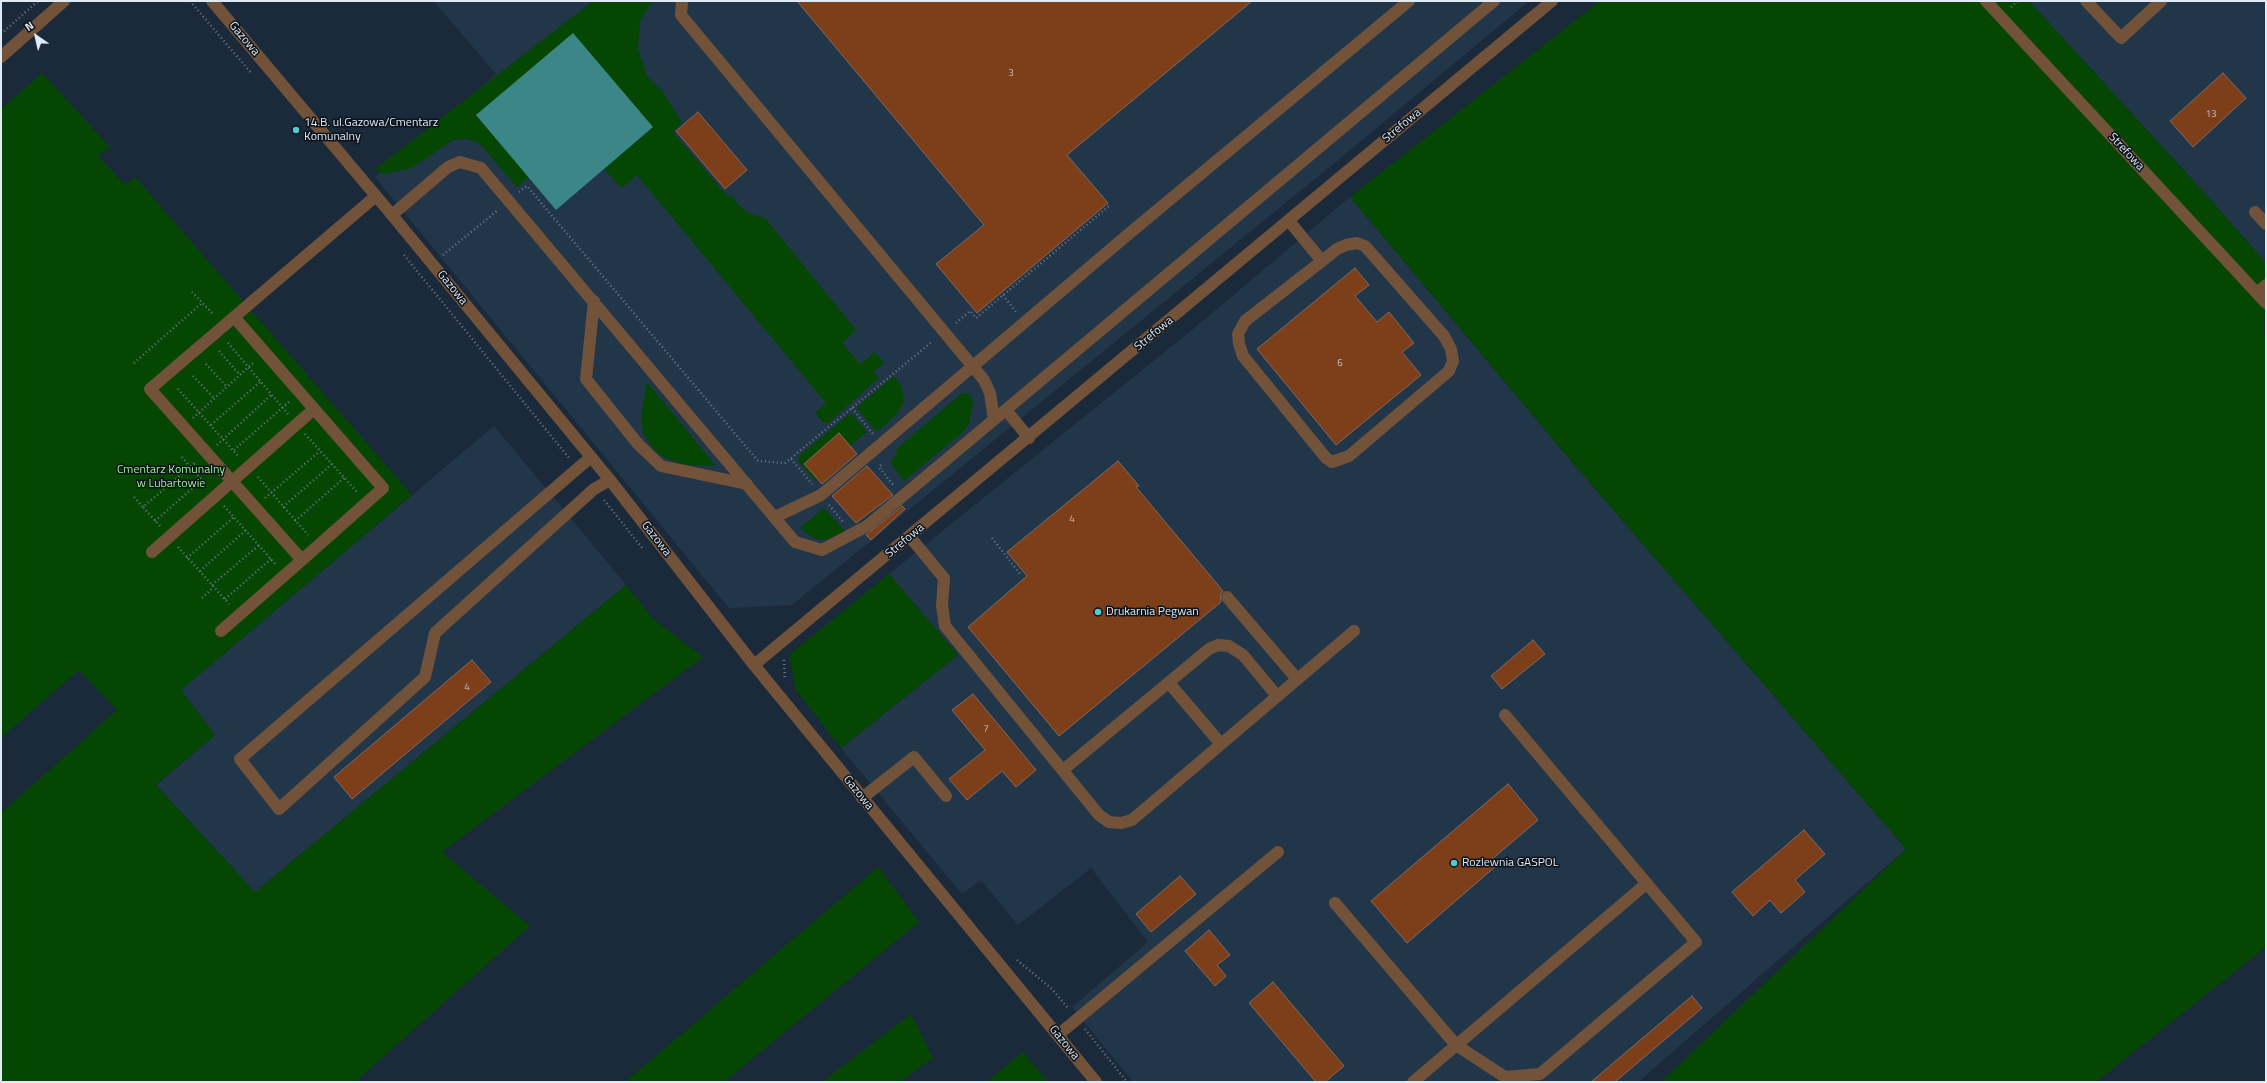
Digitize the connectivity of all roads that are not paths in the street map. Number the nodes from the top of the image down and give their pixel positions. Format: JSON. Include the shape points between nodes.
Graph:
{"nodes":[{"id":1,"x":64,"y":1,"type":"edge"},
{"id":2,"x":212,"y":1,"type":"edge"},
{"id":3,"x":682,"y":1,"type":"edge"},
{"id":4,"x":1409,"y":1,"type":"edge"},
{"id":5,"x":1494,"y":1,"type":"edge"},
{"id":6,"x":1552,"y":1,"type":"edge"},
{"id":7,"x":1986,"y":1,"type":"edge"},
{"id":8,"x":2086,"y":1,"type":"edge"},
{"id":9,"x":2161,"y":1,"type":"edge"},
{"id":10,"x":1,"y":57,"type":"edge"},
{"id":11,"x":376,"y":196,"type":"junction"},
{"id":12,"x":2255,"y":212,"type":"dead end"},
{"id":13,"x":392,"y":214,"type":"junction"},
{"id":14,"x":1289,"y":221,"type":"junction"},
{"id":15,"x":2266,"y":224,"type":"edge"},
{"id":16,"x":1322,"y":261,"type":"junction"},
{"id":17,"x":2266,"y":285,"type":"edge"},
{"id":18,"x":2257,"y":294,"type":"junction"},
{"id":19,"x":594,"y":301,"type":"junction"},
{"id":20,"x":2266,"y":303,"type":"edge"},
{"id":21,"x":234,"y":317,"type":"junction"},
{"id":22,"x":972,"y":366,"type":"junction"},
{"id":23,"x":314,"y":409,"type":"junction"},
{"id":24,"x":1006,"y":410,"type":"junction"},
{"id":25,"x":994,"y":420,"type":"junction"},
{"id":26,"x":1029,"y":438,"type":"junction"},
{"id":27,"x":591,"y":457,"type":"junction"},
{"id":28,"x":233,"y":480,"type":"junction"},
{"id":29,"x":610,"y":480,"type":"junction"},
{"id":30,"x":747,"y":484,"type":"junction"},
{"id":31,"x":775,"y":517,"type":"junction"},
{"id":32,"x":910,"y":537,"type":"junction"},
{"id":33,"x":152,"y":552,"type":"dead end"},
{"id":34,"x":302,"y":560,"type":"junction"},
{"id":35,"x":1227,"y":596,"type":"dead end"},
{"id":36,"x":221,"y":631,"type":"dead end"},
{"id":37,"x":1354,"y":631,"type":"dead end"},
{"id":38,"x":754,"y":665,"type":"junction"},
{"id":39,"x":1297,"y":679,"type":"junction"},
{"id":40,"x":1169,"y":683,"type":"junction"},
{"id":41,"x":1277,"y":696,"type":"junction"},
{"id":42,"x":1505,"y":714,"type":"dead end"},
{"id":43,"x":1221,"y":744,"type":"junction"},
{"id":44,"x":1063,"y":770,"type":"junction"},
{"id":45,"x":946,"y":796,"type":"dead end"},
{"id":46,"x":862,"y":798,"type":"junction"},
{"id":47,"x":1278,"y":852,"type":"dead end"},
{"id":48,"x":1646,"y":884,"type":"junction"},
{"id":49,"x":1335,"y":903,"type":"dead end"},
{"id":50,"x":1058,"y":1035,"type":"junction"},
{"id":51,"x":1456,"y":1045,"type":"junction"},
{"id":52,"x":1096,"y":1082,"type":"edge"},
{"id":53,"x":1413,"y":1082,"type":"edge"}],
"edges":[{"from":1,"to":10,"type":"street"},
{"from":2,"to":11,"type":"street","name":"Gazowa"},
{"from":3,"to":22,"type":"street","via":[[681,16]]},
{"from":4,"to":22,"type":"street"},
{"from":5,"to":24,"type":"street"},
{"from":6,"to":14,"type":"street","name":"Strefowa"},
{"from":7,"to":18,"type":"street","name":"Strefowa"},
{"from":8,"to":9,"type":"street","via":[[2121,38]]},
{"from":11,"to":13,"type":"street","name":"Gazowa"},
{"from":11,"to":21,"type":"street"},
{"from":12,"to":15,"type":"street"},
{"from":13,"to":19,"type":"street","via":[[448,167],[460,162],[481,168]]},
{"from":13,"to":27,"type":"street","name":"Gazowa"},
{"from":14,"to":16,"type":"street"},
{"from":14,"to":26,"type":"street","name":"Strefowa"},
{"from":16,"to":16,"type":"street","via":[[1245,321],[1238,334],[1243,356],[1326,458],[1332,462],[1349,456],[1449,371],[1454,361],[1444,336],[1365,246],[1357,243],[1346,245]]},
{"from":17,"to":18,"type":"street"},
{"from":18,"to":20,"type":"street","name":"Strefowa"},
{"from":19,"to":30,"type":"street"},
{"from":19,"to":30,"type":"street","via":[[586,380],[638,444],[661,466]]},
{"from":21,"to":23,"type":"street"},
{"from":21,"to":28,"type":"street","via":[[150,389]]},
{"from":22,"to":25,"type":"street","via":[[984,380],[990,393]]},
{"from":22,"to":31,"type":"street","via":[[821,495]]},
{"from":23,"to":28,"type":"street"},
{"from":23,"to":34,"type":"street","via":[[382,488]]},
{"from":24,"to":25,"type":"street"},
{"from":24,"to":26,"type":"street"},
{"from":25,"to":31,"type":"street","via":[[867,526],[822,550],[795,542]]},
{"from":26,"to":32,"type":"street","name":"Strefowa"},
{"from":27,"to":29,"type":"street","name":"Gazowa"},
{"from":27,"to":29,"type":"street","via":[[240,760],[279,809],[426,677],[435,633],[594,489]]},
{"from":28,"to":33,"type":"street"},
{"from":28,"to":34,"type":"street"},
{"from":29,"to":38,"type":"street","name":"Gazowa"},
{"from":30,"to":31,"type":"street"},
{"from":32,"to":38,"type":"street","name":"Strefowa"},
{"from":32,"to":44,"type":"street","via":[[944,578],[942,606],[945,626]]},
{"from":34,"to":36,"type":"street"},
{"from":35,"to":39,"type":"street"},
{"from":37,"to":39,"type":"street"},
{"from":38,"to":46,"type":"street","name":"Gazowa"},
{"from":39,"to":41,"type":"street"},
{"from":40,"to":41,"type":"street","via":[[1209,649],[1218,645],[1229,646],[1243,655]]},
{"from":40,"to":43,"type":"street"},
{"from":40,"to":44,"type":"street"},
{"from":41,"to":43,"type":"street"},
{"from":42,"to":48,"type":"street"},
{"from":43,"to":44,"type":"street","via":[[1132,820],[1121,823],[1109,822],[1099,815]]},
{"from":45,"to":46,"type":"street","via":[[914,757]]},
{"from":46,"to":50,"type":"street","name":"Gazowa"},
{"from":47,"to":50,"type":"street"},
{"from":48,"to":51,"type":"street"},
{"from":48,"to":51,"type":"street","via":[[1696,942],[1540,1074],[1505,1077]]},
{"from":49,"to":51,"type":"street"},
{"from":50,"to":52,"type":"street","name":"Gazowa"},
{"from":51,"to":53,"type":"street"}]}
